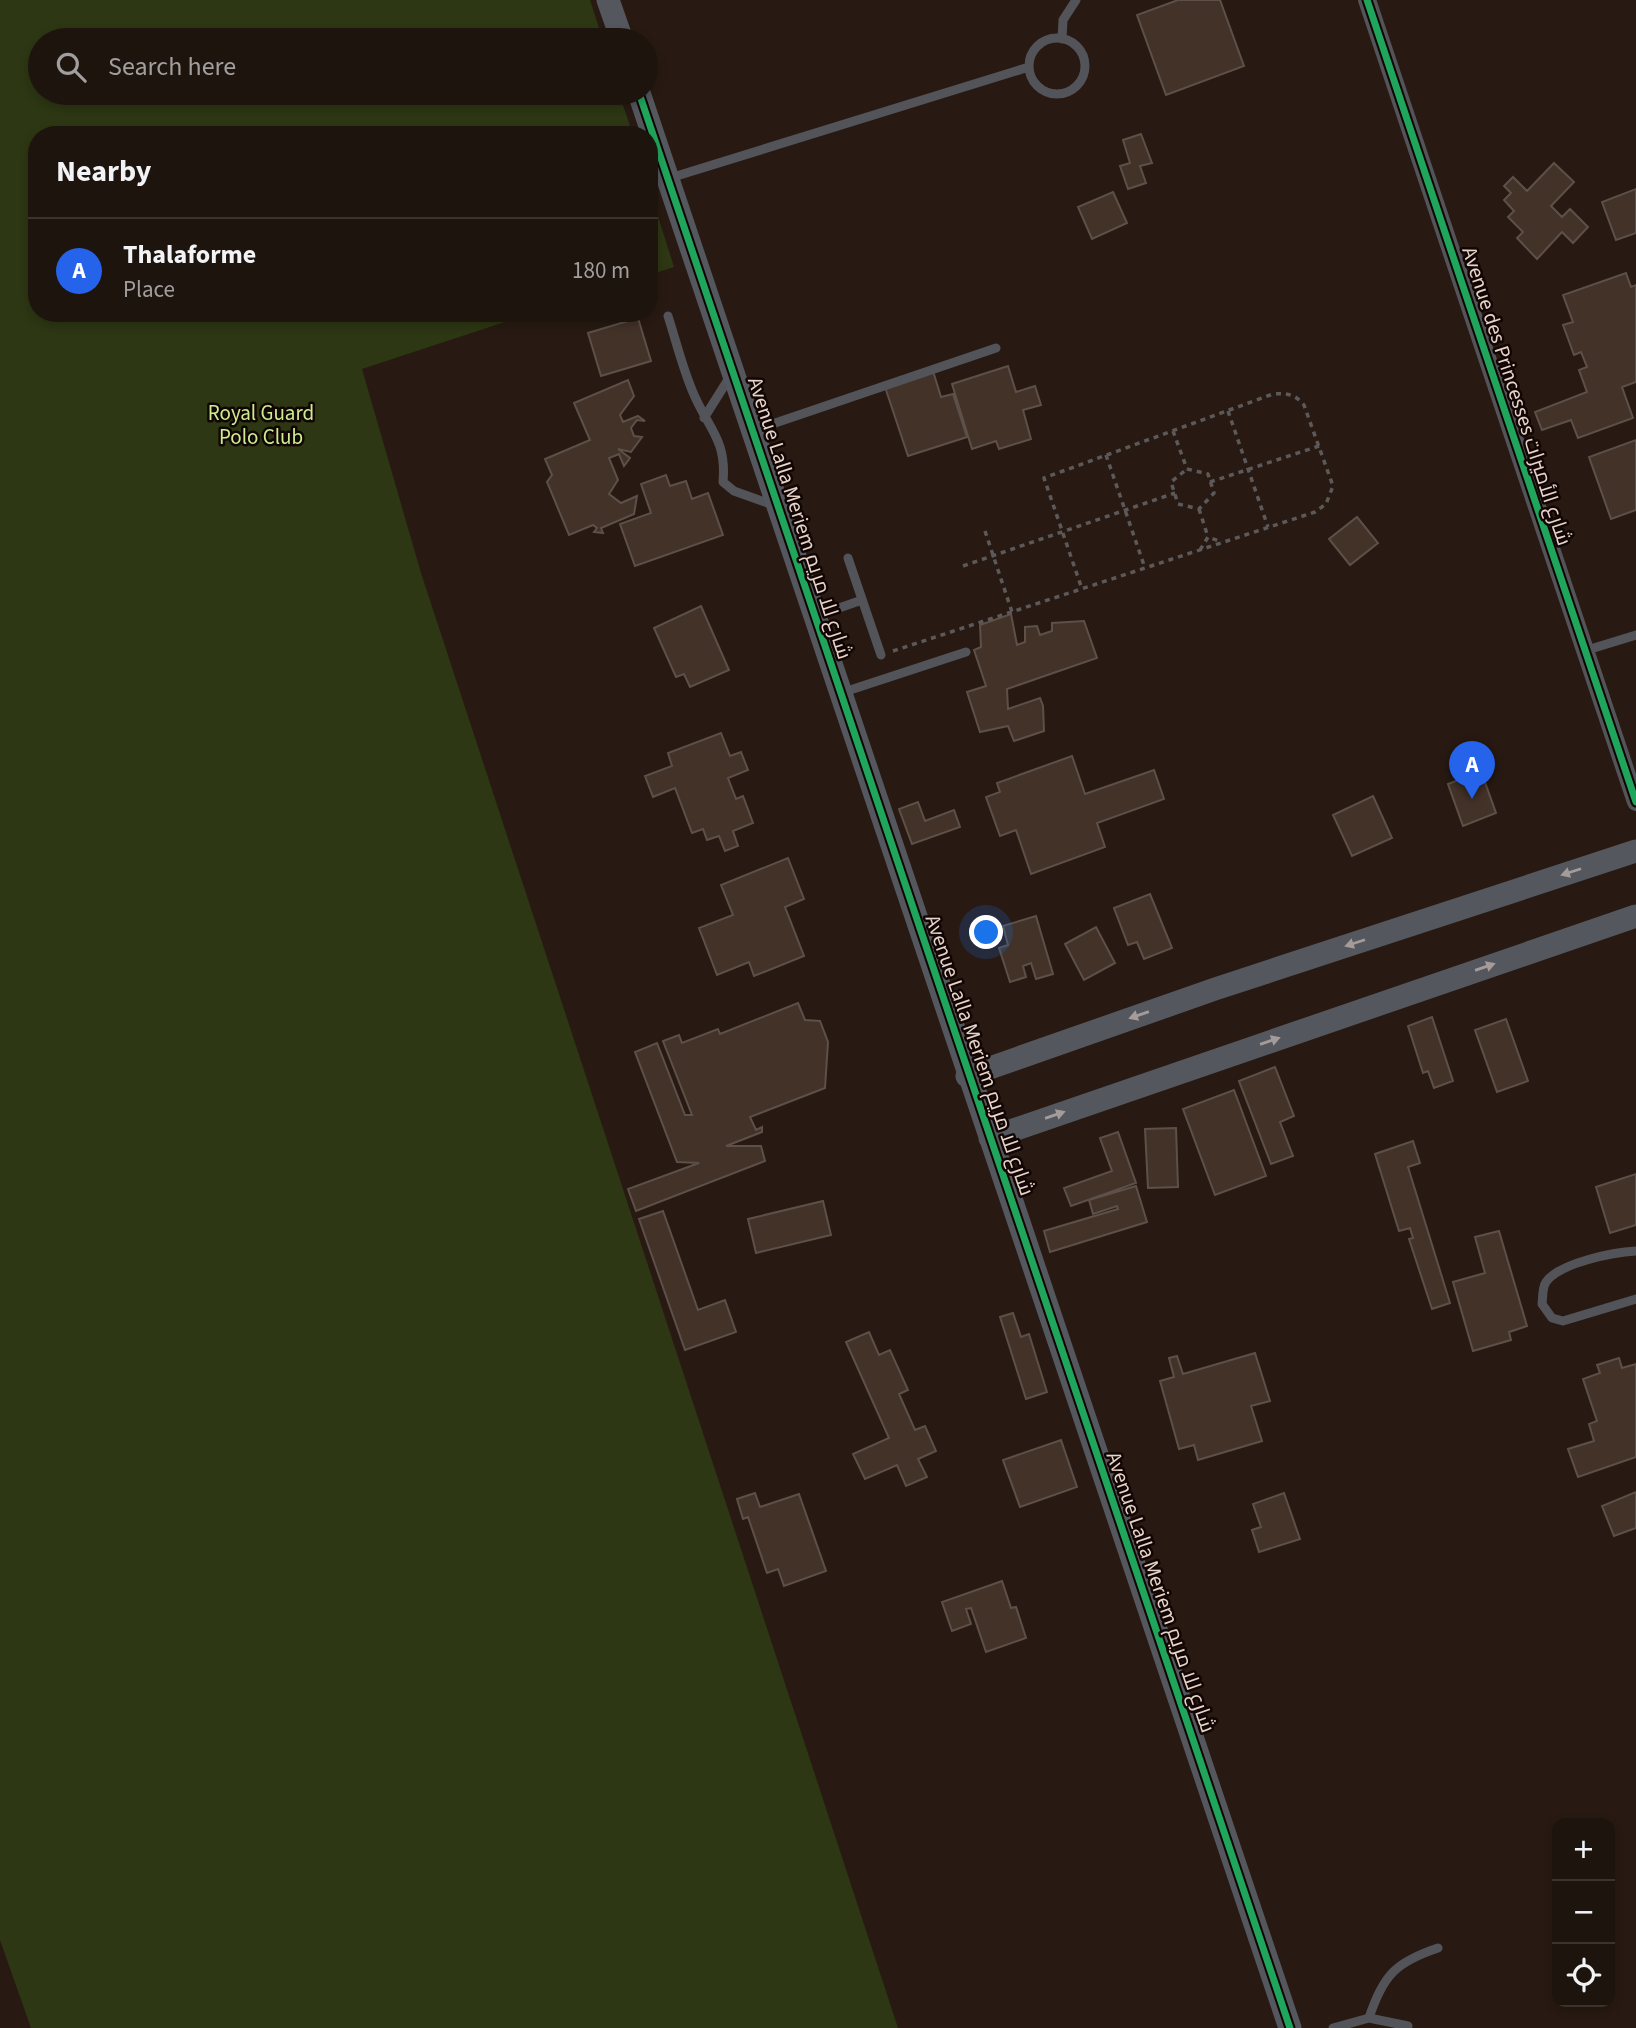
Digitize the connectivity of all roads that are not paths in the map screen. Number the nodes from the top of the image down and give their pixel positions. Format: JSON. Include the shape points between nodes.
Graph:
{"nodes":[{"id":1,"x":608,"y":0,"type":"edge"},
{"id":2,"x":1076,"y":0,"type":"edge"},
{"id":3,"x":1367,"y":0,"type":"edge"},
{"id":4,"x":618,"y":28,"type":"edge"},
{"id":5,"x":1062,"y":39,"type":"junction"},
{"id":6,"x":1029,"y":67,"type":"junction"},
{"id":7,"x":643,"y":105,"type":"edge"},
{"id":8,"x":650,"y":126,"type":"edge"},
{"id":9,"x":658,"y":151,"type":"edge"},
{"id":10,"x":667,"y":178,"type":"junction"},
{"id":11,"x":668,"y":316,"type":"dead end"},
{"id":12,"x":996,"y":348,"type":"dead end"},
{"id":13,"x":733,"y":373,"type":"junction"},
{"id":14,"x":704,"y":418,"type":"junction"},
{"id":15,"x":753,"y":430,"type":"junction"},
{"id":16,"x":778,"y":507,"type":"junction"},
{"id":17,"x":848,"y":558,"type":"dead end"},
{"id":18,"x":862,"y":600,"type":"junction"},
{"id":19,"x":814,"y":617,"type":"junction"},
{"id":20,"x":1636,"y":635,"type":"edge"},
{"id":21,"x":1584,"y":651,"type":"junction"},
{"id":22,"x":966,"y":652,"type":"dead end"},
{"id":23,"x":881,"y":655,"type":"road end"},
{"id":24,"x":839,"y":694,"type":"junction"},
{"id":25,"x":1636,"y":802,"type":"edge"},
{"id":26,"x":1636,"y":851,"type":"edge"},
{"id":27,"x":1636,"y":916,"type":"edge"},
{"id":28,"x":967,"y":1076,"type":"junction"},
{"id":29,"x":990,"y":1138,"type":"junction"},
{"id":30,"x":1636,"y":1251,"type":"edge"},
{"id":31,"x":1636,"y":1299,"type":"edge"},
{"id":32,"x":1438,"y":1948,"type":"dead end"},
{"id":33,"x":1369,"y":2018,"type":"junction"},
{"id":34,"x":1408,"y":2026,"type":"dead end"},
{"id":35,"x":1290,"y":2028,"type":"edge"},
{"id":36,"x":1333,"y":2028,"type":"edge"}],
"edges":[{"from":1,"to":4,"type":"street"},
{"from":2,"to":5,"type":"lane","via":[[1063,20]]},
{"from":3,"to":21,"type":"street","name":"Avenue des Princesses شارع الأميرات"},
{"from":5,"to":6,"type":"lane","via":[[1038,46]]},
{"from":5,"to":6,"type":"lane","via":[[1077,47],[1085,63],[1076,87],[1060,94],[1044,91]]},
{"from":6,"to":10,"type":"lane"},
{"from":7,"to":8,"type":"street","name":"Avenue Lalla Meriem شارع للا مريم"},
{"from":9,"to":10,"type":"street","name":"Avenue Lalla Meriem شارع للا مريم"},
{"from":10,"to":13,"type":"street","name":"Avenue Lalla Meriem شارع للا مريم"},
{"from":11,"to":14,"type":"lane"},
{"from":12,"to":15,"type":"lane"},
{"from":13,"to":14,"type":"lane"},
{"from":13,"to":15,"type":"street","name":"Avenue Lalla Meriem شارع للا مريم"},
{"from":14,"to":16,"type":"lane","via":[[720,439],[725,458],[723,482],[734,491]]},
{"from":15,"to":16,"type":"street","name":"Avenue Lalla Meriem شارع للا مريم"},
{"from":16,"to":19,"type":"street","name":"Avenue Lalla Meriem شارع للا مريم"},
{"from":17,"to":18,"type":"lane"},
{"from":18,"to":19,"type":"lane"},
{"from":18,"to":23,"type":"lane"},
{"from":19,"to":24,"type":"street","name":"Avenue Lalla Meriem شارع للا مريم"},
{"from":20,"to":21,"type":"lane"},
{"from":21,"to":25,"type":"street","name":"Avenue des Princesses شارع الأميرات"},
{"from":22,"to":24,"type":"lane"},
{"from":24,"to":28,"type":"street","name":"Avenue Lalla Meriem شارع للا مريم"},
{"from":26,"to":28,"type":"street","one_way":true},
{"from":29,"to":27,"type":"street","one_way":true},
{"from":28,"to":29,"type":"street","name":"Avenue Lalla Meriem شارع للا مريم"},
{"from":29,"to":35,"type":"street","name":"Avenue Lalla Meriem شارع للا مريم"},
{"from":30,"to":31,"type":"lane","via":[[1610,1252],[1554,1273],[1544,1284],[1542,1304],[1552,1318],[1563,1321]]},
{"from":32,"to":33,"type":"lane","via":[[1396,1967],[1378,1990]]},
{"from":33,"to":34,"type":"lane"},
{"from":33,"to":36,"type":"lane"}]}
